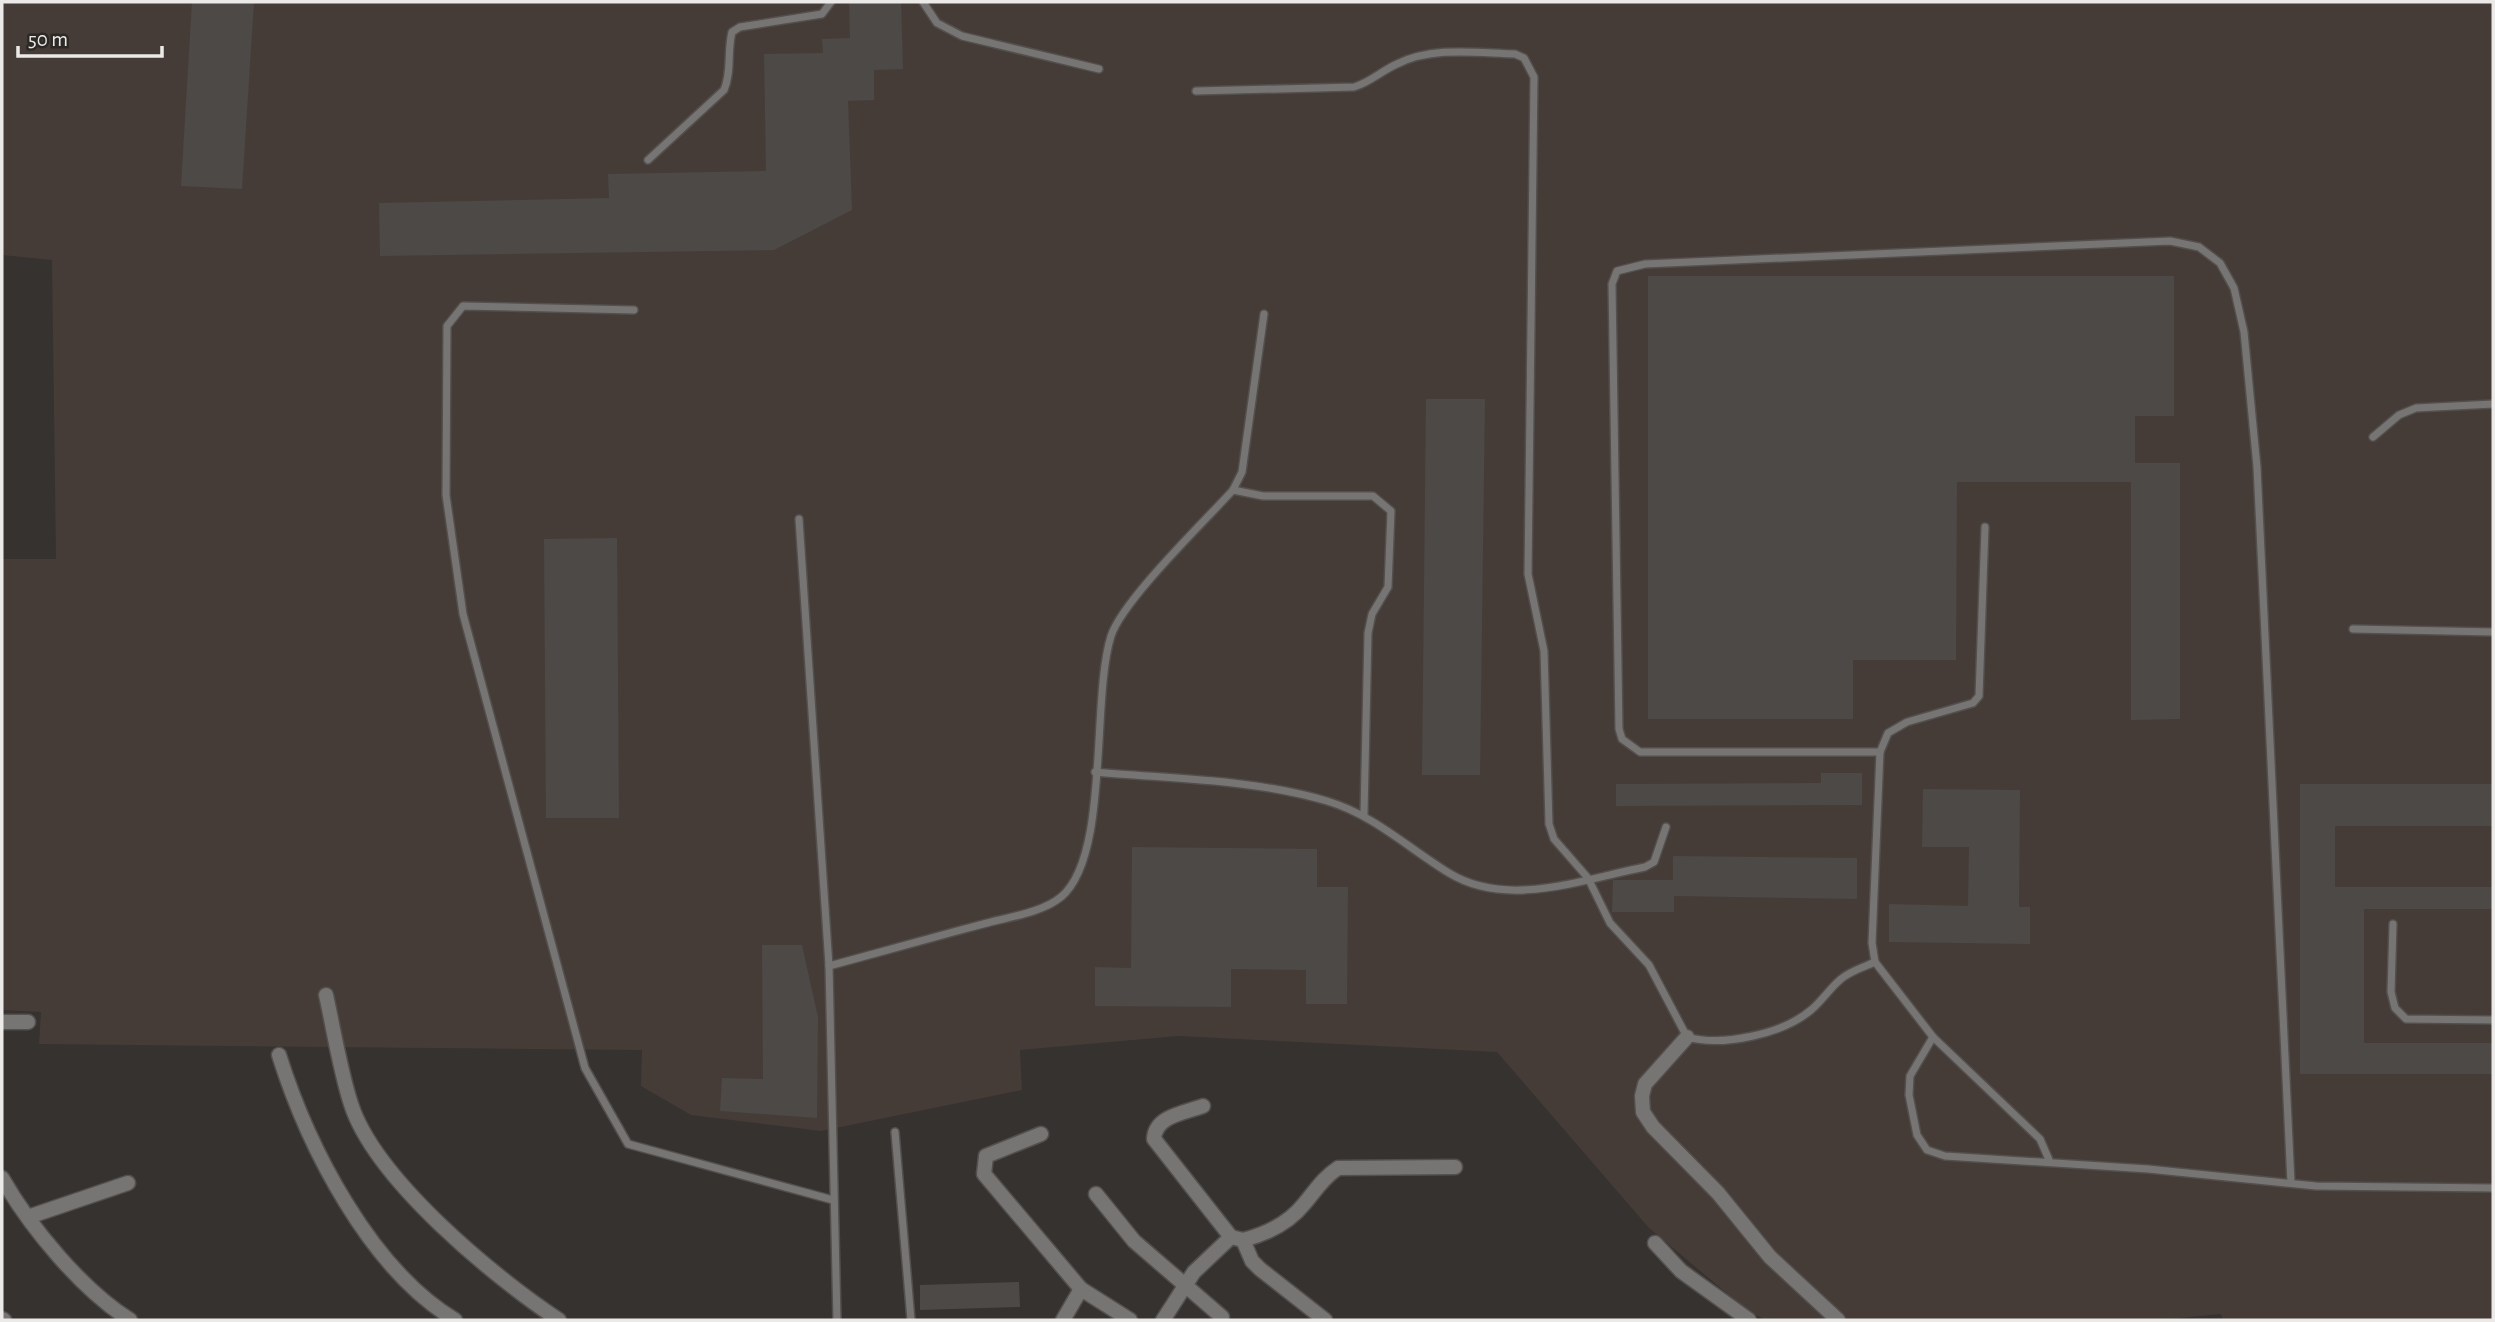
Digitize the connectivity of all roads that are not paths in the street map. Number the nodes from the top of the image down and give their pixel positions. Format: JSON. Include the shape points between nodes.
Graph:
{"nodes":[{"id":1,"x":831,"y":2,"type":"edge"},
{"id":2,"x":923,"y":2,"type":"edge"},
{"id":3,"x":1099,"y":69,"type":"dead end"},
{"id":4,"x":1196,"y":91,"type":"dead end"},
{"id":5,"x":648,"y":160,"type":"dead end"},
{"id":6,"x":634,"y":310,"type":"dead end"},
{"id":7,"x":1264,"y":314,"type":"dead end"},
{"id":8,"x":2493,"y":404,"type":"edge"},
{"id":9,"x":2373,"y":437,"type":"dead end"},
{"id":10,"x":1233,"y":490,"type":"junction"},
{"id":11,"x":799,"y":519,"type":"dead end"},
{"id":12,"x":1985,"y":527,"type":"dead end"},
{"id":13,"x":2353,"y":629,"type":"dead end"},
{"id":14,"x":2493,"y":632,"type":"edge"},
{"id":15,"x":1880,"y":752,"type":"junction"},
{"id":16,"x":1096,"y":772,"type":"junction"},
{"id":17,"x":1364,"y":814,"type":"junction"},
{"id":18,"x":1666,"y":827,"type":"dead end"},
{"id":19,"x":1588,"y":878,"type":"junction"},
{"id":20,"x":2393,"y":924,"type":"dead end"},
{"id":21,"x":1875,"y":962,"type":"junction"},
{"id":22,"x":828,"y":966,"type":"junction"},
{"id":23,"x":326,"y":995,"type":"dead end"},
{"id":24,"x":2493,"y":1020,"type":"edge"},
{"id":25,"x":2,"y":1022,"type":"edge"},
{"id":26,"x":28,"y":1022,"type":"dead end"},
{"id":27,"x":1687,"y":1037,"type":"junction"},
{"id":28,"x":1933,"y":1037,"type":"junction"},
{"id":29,"x":279,"y":1055,"type":"dead end"},
{"id":30,"x":1203,"y":1106,"type":"dead end"},
{"id":31,"x":895,"y":1132,"type":"dead end"},
{"id":32,"x":1041,"y":1134,"type":"dead end"},
{"id":33,"x":2050,"y":1162,"type":"junction"},
{"id":34,"x":1455,"y":1167,"type":"dead end"},
{"id":35,"x":2,"y":1178,"type":"edge"},
{"id":36,"x":128,"y":1183,"type":"dead end"},
{"id":37,"x":2291,"y":1183,"type":"junction"},
{"id":38,"x":2493,"y":1188,"type":"edge"},
{"id":39,"x":1096,"y":1194,"type":"dead end"},
{"id":40,"x":833,"y":1200,"type":"junction"},
{"id":41,"x":28,"y":1217,"type":"junction"},
{"id":42,"x":1237,"y":1239,"type":"junction"},
{"id":43,"x":1655,"y":1243,"type":"dead end"},
{"id":44,"x":1185,"y":1286,"type":"junction"},
{"id":45,"x":1081,"y":1289,"type":"junction"},
{"id":46,"x":1222,"y":1317,"type":"dead end"},
{"id":47,"x":130,"y":1320,"type":"edge"},
{"id":48,"x":455,"y":1320,"type":"edge"},
{"id":49,"x":559,"y":1320,"type":"edge"},
{"id":50,"x":837,"y":1320,"type":"edge"},
{"id":51,"x":911,"y":1320,"type":"edge"},
{"id":52,"x":1063,"y":1320,"type":"edge"},
{"id":53,"x":1130,"y":1320,"type":"edge"},
{"id":54,"x":1163,"y":1320,"type":"edge"},
{"id":55,"x":1325,"y":1320,"type":"edge"},
{"id":56,"x":1749,"y":1320,"type":"edge"},
{"id":57,"x":1838,"y":1320,"type":"edge"}],
"edges":[{"from":1,"to":5,"type":"lane","via":[[822,14],[732,32],[724,90]]},
{"from":2,"to":3,"type":"lane","via":[[937,23],[962,36]]},
{"from":4,"to":19,"type":"lane","via":[[1354,88],[1397,63],[1444,52],[1515,54],[1530,67],[1534,77],[1528,574],[1544,651],[1549,824],[1554,839]]},
{"from":6,"to":40,"type":"lane","via":[[463,306],[447,326],[446,495],[463,614],[585,1068],[628,1144]]},
{"from":7,"to":10,"type":"lane","via":[[1242,471]]},
{"from":8,"to":9,"type":"lane","via":[[2416,408],[2399,415]]},
{"from":10,"to":16,"type":"lane","via":[[1126,608],[1112,634],[1104,665]]},
{"from":10,"to":17,"type":"lane","via":[[1263,496],[1373,496],[1391,511],[1388,587],[1372,614],[1368,633]]},
{"from":11,"to":22,"type":"lane"},
{"from":12,"to":15,"type":"lane","via":[[1979,696],[1973,703],[1907,722],[1888,733]]},
{"from":13,"to":14,"type":"lane"},
{"from":15,"to":21,"type":"lane"},
{"from":15,"to":37,"type":"lane","via":[[1640,752],[1622,739],[1612,284],[1617,271],[1645,264],[1886,252],[2170,241],[2199,247],[2220,263],[2234,288],[2244,332],[2255,440]]},
{"from":16,"to":17,"type":"lane","via":[[1241,784],[1326,800]]},
{"from":16,"to":22,"type":"lane","via":[[1089,842],[1077,878],[1060,898],[1028,912]]},
{"from":17,"to":19,"type":"lane","via":[[1472,884],[1518,891]]},
{"from":18,"to":19,"type":"lane","via":[[1654,862]]},
{"from":19,"to":27,"type":"lane","via":[[1611,923],[1649,965]]},
{"from":20,"to":24,"type":"lane","via":[[2391,992],[2395,1008],[2406,1019]]},
{"from":21,"to":27,"type":"lane","via":[[1843,976],[1811,1010],[1793,1021],[1719,1042]]},
{"from":21,"to":28,"type":"lane"},
{"from":22,"to":40,"type":"lane"},
{"from":23,"to":49,"type":"street","via":[[351,1105],[364,1133],[395,1174],[476,1260]]},
{"from":25,"to":26,"type":"street"},
{"from":27,"to":57,"type":"street","via":[[1645,1084],[1643,1112],[1777,1265]]},
{"from":28,"to":33,"type":"lane","via":[[2040,1139]]},
{"from":28,"to":33,"type":"lane","via":[[1910,1076],[1917,1135],[1927,1150],[1945,1156]]},
{"from":29,"to":48,"type":"street","via":[[309,1134],[341,1194],[410,1284]]},
{"from":30,"to":42,"type":"street","via":[[1161,1122],[1154,1139]]},
{"from":31,"to":51,"type":"lane"},
{"from":32,"to":45,"type":"street","via":[[986,1156],[984,1174]]},
{"from":33,"to":37,"type":"lane"},
{"from":34,"to":42,"type":"street","via":[[1338,1168],[1275,1228]]},
{"from":35,"to":41,"type":"street"},
{"from":36,"to":41,"type":"street"},
{"from":37,"to":38,"type":"lane"},
{"from":39,"to":44,"type":"street","via":[[1134,1241]]},
{"from":40,"to":50,"type":"lane"},
{"from":41,"to":47,"type":"street","via":[[85,1284]]},
{"from":42,"to":44,"type":"street","via":[[1194,1272]]},
{"from":42,"to":55,"type":"street","via":[[1260,1269]]},
{"from":43,"to":56,"type":"street","via":[[1681,1271]]},
{"from":44,"to":46,"type":"street"},
{"from":44,"to":54,"type":"street"},
{"from":45,"to":52,"type":"street"},
{"from":45,"to":53,"type":"street"}]}
